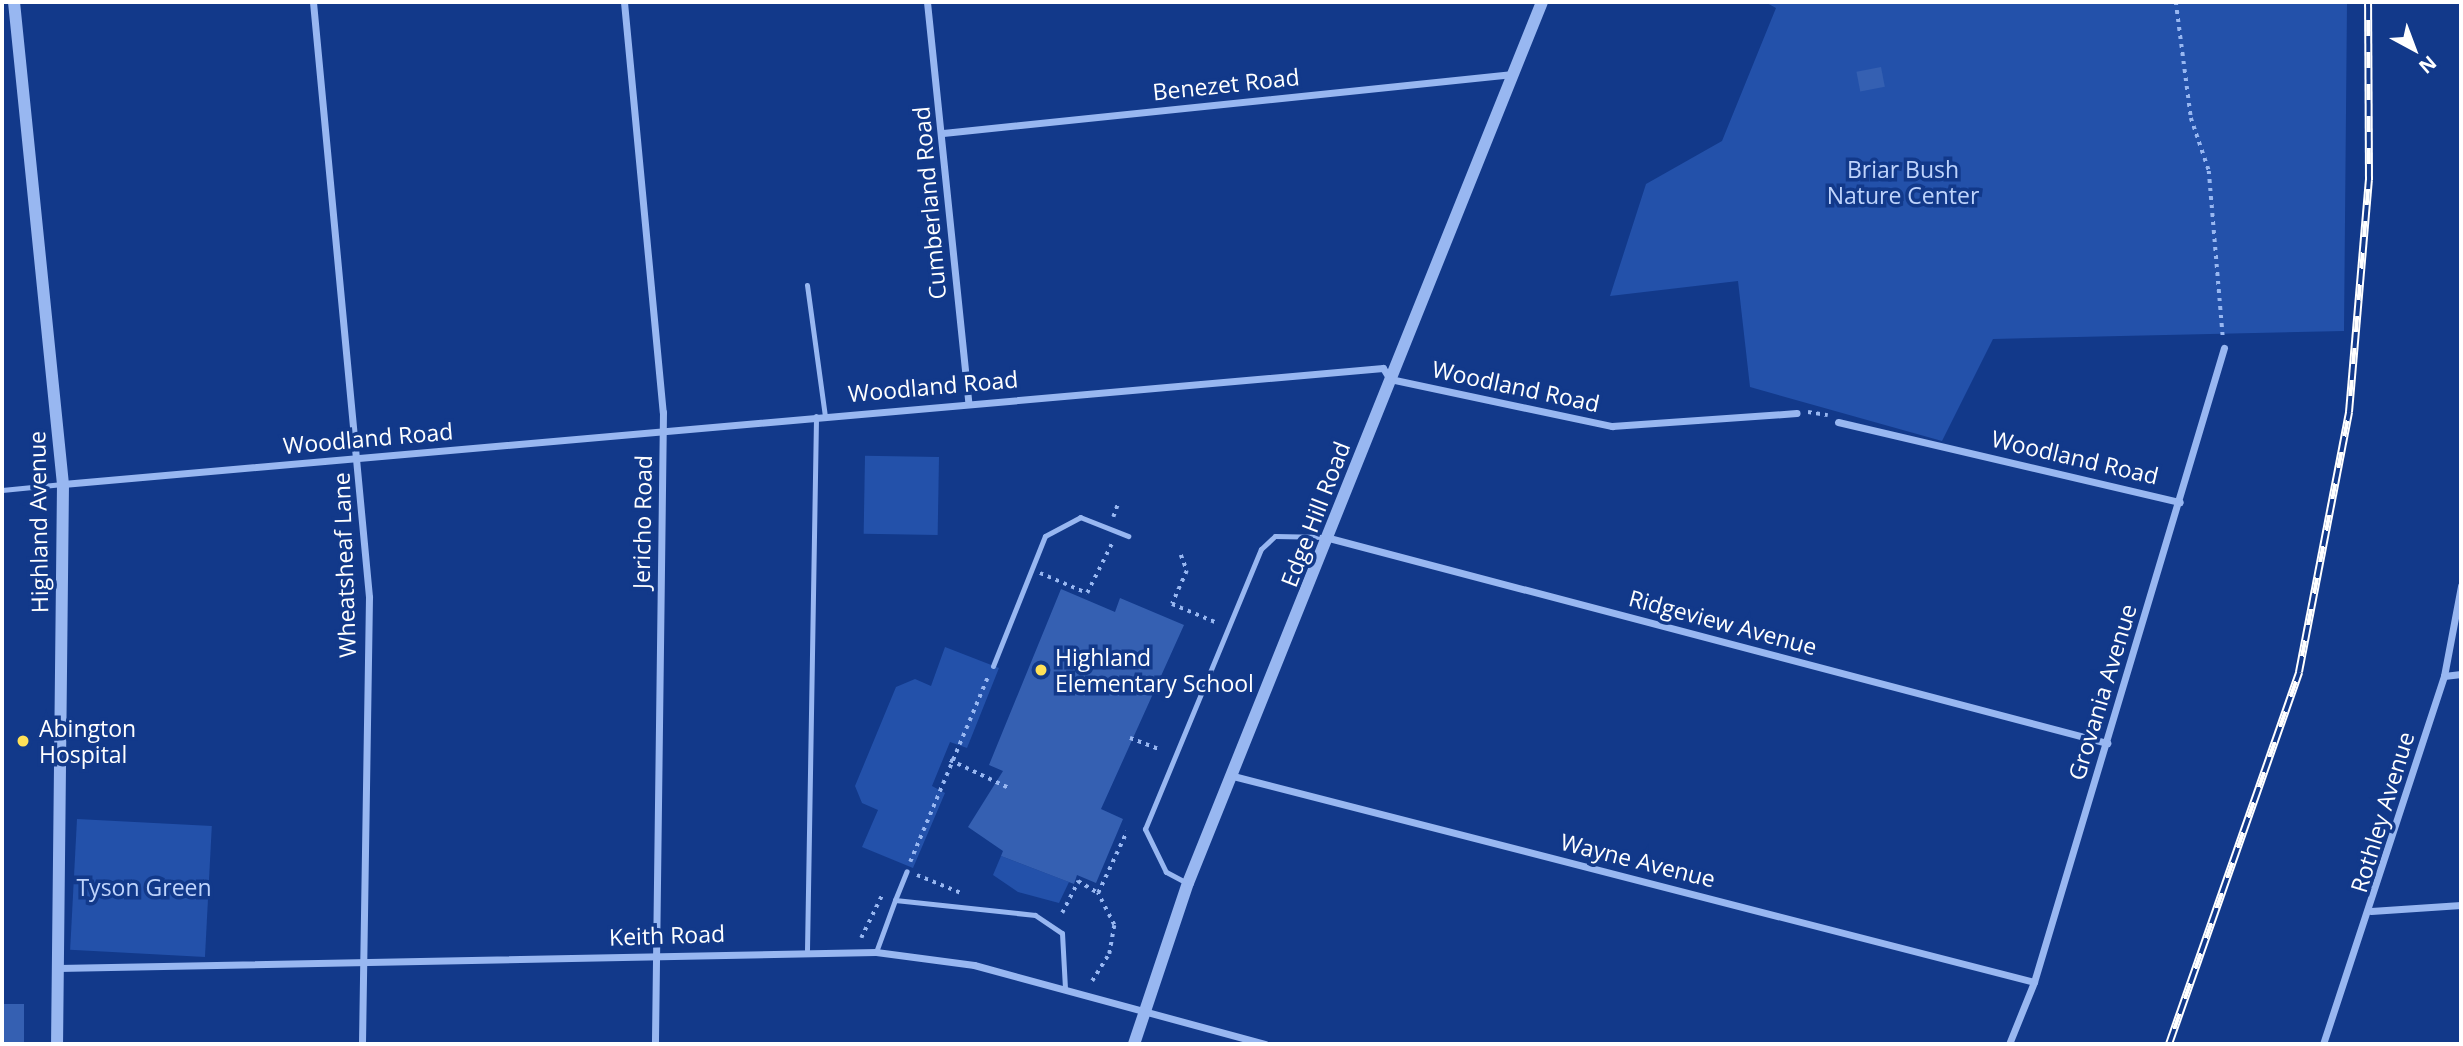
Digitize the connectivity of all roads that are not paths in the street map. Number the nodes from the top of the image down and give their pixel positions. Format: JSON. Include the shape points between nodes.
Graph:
{"nodes":[{"id":1,"x":14,"y":2,"type":"edge"},
{"id":2,"x":313,"y":2,"type":"edge"},
{"id":3,"x":624,"y":2,"type":"edge"},
{"id":4,"x":927,"y":2,"type":"edge"},
{"id":5,"x":1542,"y":2,"type":"edge"},
{"id":6,"x":1513,"y":74,"type":"junction"},
{"id":7,"x":943,"y":133,"type":"junction"},
{"id":8,"x":807,"y":285,"type":"dead end"},
{"id":9,"x":2224,"y":348,"type":"road end"},
{"id":10,"x":1390,"y":379,"type":"junction"},
{"id":11,"x":968,"y":402,"type":"junction"},
{"id":12,"x":1797,"y":414,"type":"road end"},
{"id":13,"x":820,"y":416,"type":"junction"},
{"id":14,"x":1838,"y":422,"type":"road end"},
{"id":15,"x":663,"y":430,"type":"junction"},
{"id":16,"x":359,"y":459,"type":"junction"},
{"id":17,"x":63,"y":484,"type":"junction"},
{"id":18,"x":2,"y":489,"type":"edge"},
{"id":19,"x":2180,"y":502,"type":"junction"},
{"id":20,"x":1128,"y":536,"type":"dead end"},
{"id":21,"x":1329,"y":538,"type":"junction"},
{"id":22,"x":2461,"y":586,"type":"edge"},
{"id":23,"x":993,"y":666,"type":"road end"},
{"id":24,"x":2461,"y":674,"type":"edge"},
{"id":25,"x":2444,"y":676,"type":"junction"},
{"id":26,"x":2108,"y":743,"type":"junction"},
{"id":27,"x":1233,"y":776,"type":"junction"},
{"id":28,"x":907,"y":871,"type":"road end"},
{"id":29,"x":1188,"y":883,"type":"junction"},
{"id":30,"x":895,"y":900,"type":"junction"},
{"id":31,"x":2461,"y":905,"type":"edge"},
{"id":32,"x":2371,"y":912,"type":"junction"},
{"id":33,"x":807,"y":950,"type":"junction"},
{"id":34,"x":876,"y":952,"type":"junction"},
{"id":35,"x":656,"y":956,"type":"junction"},
{"id":36,"x":364,"y":961,"type":"junction"},
{"id":37,"x":58,"y":968,"type":"junction"},
{"id":38,"x":2034,"y":982,"type":"junction"},
{"id":39,"x":1065,"y":989,"type":"junction"},
{"id":40,"x":1142,"y":1014,"type":"junction"},
{"id":41,"x":57,"y":1044,"type":"edge"},
{"id":42,"x":362,"y":1044,"type":"edge"},
{"id":43,"x":655,"y":1044,"type":"edge"},
{"id":44,"x":1133,"y":1044,"type":"edge"},
{"id":45,"x":1265,"y":1044,"type":"edge"},
{"id":46,"x":2008,"y":1044,"type":"edge"},
{"id":47,"x":2323,"y":1044,"type":"edge"}],
"edges":[{"from":1,"to":17,"type":"street","name":"Highland Avenue"},
{"from":2,"to":16,"type":"street","name":"Wheatsheaf Lane"},
{"from":3,"to":15,"type":"street","name":"Jericho Road"},
{"from":4,"to":7,"type":"street","name":"Cumberland Road"},
{"from":5,"to":6,"type":"street","name":"Edge Hill Road"},
{"from":6,"to":7,"type":"street","name":"Benezet Road"},
{"from":6,"to":10,"type":"street","name":"Edge Hill Road"},
{"from":7,"to":11,"type":"street","name":"Cumberland Road"},
{"from":8,"to":13,"type":"lane"},
{"from":9,"to":19,"type":"street","name":"Grovania Avenue"},
{"from":10,"to":11,"type":"street","name":"Woodland Road","via":[[1383,368]]},
{"from":10,"to":12,"type":"street","name":"Woodland Road","via":[[1612,426]]},
{"from":10,"to":21,"type":"street","name":"Edge Hill Road"},
{"from":11,"to":13,"type":"street","name":"Woodland Road"},
{"from":13,"to":15,"type":"street","name":"Woodland Road"},
{"from":13,"to":33,"type":"lane"},
{"from":14,"to":19,"type":"street","name":"Woodland Road"},
{"from":15,"to":16,"type":"street","name":"Woodland Road"},
{"from":15,"to":35,"type":"street","name":"Jericho Road"},
{"from":16,"to":17,"type":"street","name":"Woodland Road"},
{"from":16,"to":36,"type":"street","name":"Wheatsheaf Lane","via":[[369,597]]},
{"from":17,"to":18,"type":"lane"},
{"from":17,"to":37,"type":"street","name":"Highland Avenue"},
{"from":19,"to":26,"type":"street","name":"Grovania Avenue"},
{"from":20,"to":23,"type":"lane","via":[[1080,517],[1060,523],[1045,536]]},
{"from":21,"to":26,"type":"street","name":"Ridgeview Avenue"},
{"from":21,"to":27,"type":"street","name":"Edge Hill Road"},
{"from":21,"to":29,"type":"lane","via":[[1275,536],[1261,549],[1145,829],[1166,872]]},
{"from":22,"to":25,"type":"street","name":"Rothley Avenue"},
{"from":24,"to":25,"type":"street"},
{"from":25,"to":32,"type":"street","name":"Rothley Avenue"},
{"from":26,"to":38,"type":"street","name":"Grovania Avenue"},
{"from":27,"to":29,"type":"street","name":"Edge Hill Road"},
{"from":27,"to":38,"type":"street","name":"Wayne Avenue"},
{"from":28,"to":30,"type":"lane"},
{"from":29,"to":40,"type":"street","name":"Edge Hill Road"},
{"from":30,"to":34,"type":"lane"},
{"from":30,"to":39,"type":"lane","via":[[1035,915],[1062,933]]},
{"from":31,"to":32,"type":"street"},
{"from":32,"to":47,"type":"street","name":"Rothley Avenue"},
{"from":33,"to":34,"type":"street","name":"Keith Road"},
{"from":33,"to":35,"type":"street","name":"Keith Road"},
{"from":34,"to":39,"type":"street","name":"Keith Road","via":[[974,965]]},
{"from":35,"to":36,"type":"street","name":"Keith Road"},
{"from":35,"to":43,"type":"street","name":"Jericho Road"},
{"from":36,"to":37,"type":"street","name":"Keith Road"},
{"from":36,"to":42,"type":"street","name":"Wheatsheaf Lane"},
{"from":37,"to":41,"type":"street","name":"Highland Avenue"},
{"from":38,"to":46,"type":"street","name":"Grovania Avenue"},
{"from":39,"to":40,"type":"street","name":"Keith Road"},
{"from":40,"to":44,"type":"street","name":"Edge Hill Road"},
{"from":40,"to":45,"type":"street","name":"Keith Road"}]}
